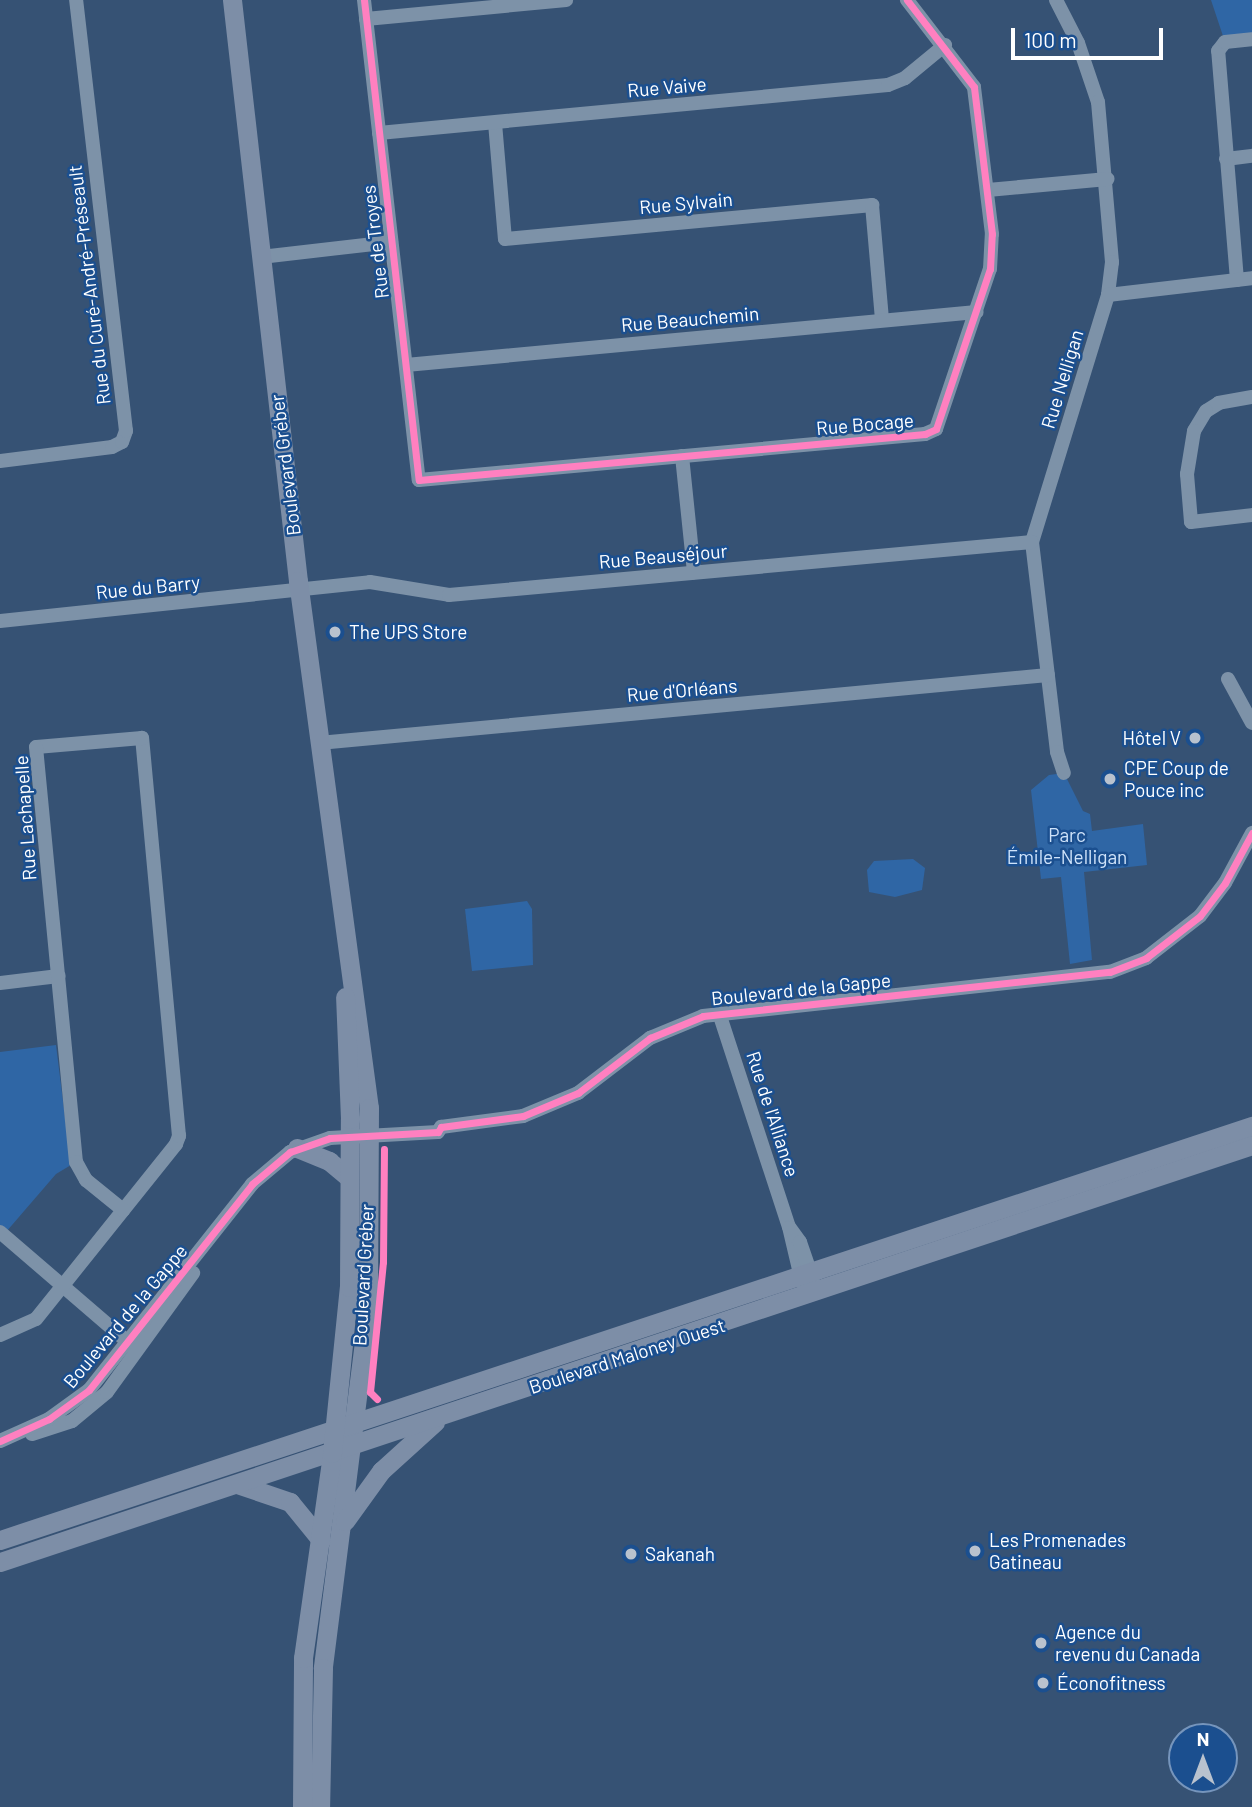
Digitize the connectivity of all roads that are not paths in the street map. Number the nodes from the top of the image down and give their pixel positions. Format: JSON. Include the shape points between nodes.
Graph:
{"nodes":[{"id":1,"x":76,"y":0,"type":"edge"},
{"id":2,"x":232,"y":0,"type":"edge"},
{"id":3,"x":364,"y":0,"type":"edge"},
{"id":4,"x":566,"y":0,"type":"edge"},
{"id":5,"x":907,"y":0,"type":"edge"},
{"id":6,"x":1056,"y":0,"type":"edge"},
{"id":7,"x":366,"y":19,"type":"junction"},
{"id":8,"x":1252,"y":39,"type":"edge"},
{"id":9,"x":945,"y":45,"type":"junction"},
{"id":10,"x":495,"y":123,"type":"junction"},
{"id":11,"x":379,"y":134,"type":"junction"},
{"id":12,"x":1252,"y":156,"type":"edge"},
{"id":13,"x":1226,"y":159,"type":"junction"},
{"id":14,"x":1107,"y":179,"type":"junction"},
{"id":15,"x":988,"y":190,"type":"junction"},
{"id":16,"x":391,"y":242,"type":"junction"},
{"id":17,"x":261,"y":257,"type":"junction"},
{"id":18,"x":1252,"y":278,"type":"edge"},
{"id":19,"x":1237,"y":280,"type":"junction"},
{"id":20,"x":1108,"y":295,"type":"junction"},
{"id":21,"x":977,"y":312,"type":"junction"},
{"id":22,"x":882,"y":320,"type":"junction"},
{"id":23,"x":406,"y":365,"type":"junction"},
{"id":24,"x":1252,"y":397,"type":"edge"},
{"id":25,"x":682,"y":456,"type":"junction"},
{"id":26,"x":0,"y":461,"type":"edge"},
{"id":27,"x":419,"y":480,"type":"joint"},
{"id":28,"x":1252,"y":515,"type":"edge"},
{"id":29,"x":1032,"y":542,"type":"junction"},
{"id":30,"x":694,"y":572,"type":"junction"},
{"id":31,"x":300,"y":591,"type":"junction"},
{"id":32,"x":0,"y":621,"type":"edge"},
{"id":33,"x":1048,"y":675,"type":"junction"},
{"id":34,"x":1228,"y":679,"type":"dead end"},
{"id":35,"x":1252,"y":723,"type":"edge"},
{"id":36,"x":319,"y":743,"type":"junction"},
{"id":37,"x":1064,"y":773,"type":"dead end"},
{"id":38,"x":1252,"y":833,"type":"edge"},
{"id":39,"x":59,"y":976,"type":"junction"},
{"id":40,"x":0,"y":983,"type":"edge"},
{"id":41,"x":719,"y":1013,"type":"junction"},
{"id":42,"x":1252,"y":1126,"type":"edge"},
{"id":43,"x":359,"y":1137,"type":"junction"},
{"id":44,"x":1252,"y":1145,"type":"edge"},
{"id":45,"x":297,"y":1148,"type":"junction"},
{"id":46,"x":348,"y":1177,"type":"junction"},
{"id":47,"x":123,"y":1210,"type":"junction"},
{"id":48,"x":0,"y":1232,"type":"edge"},
{"id":49,"x":806,"y":1275,"type":"junction"},
{"id":50,"x":62,"y":1288,"type":"junction"},
{"id":51,"x":813,"y":1295,"type":"junction"},
{"id":52,"x":0,"y":1335,"type":"edge"},
{"id":53,"x":133,"y":1347,"type":"junction"},
{"id":54,"x":440,"y":1417,"type":"junction"},
{"id":55,"x":356,"y":1423,"type":"junction"},
{"id":56,"x":335,"y":1430,"type":"junction"},
{"id":57,"x":0,"y":1441,"type":"edge"},
{"id":58,"x":353,"y":1446,"type":"junction"},
{"id":59,"x":332,"y":1453,"type":"junction"},
{"id":60,"x":237,"y":1484,"type":"junction"},
{"id":61,"x":342,"y":1525,"type":"junction"},
{"id":62,"x":0,"y":1540,"type":"edge"},
{"id":63,"x":321,"y":1540,"type":"junction"},
{"id":64,"x":0,"y":1562,"type":"edge"},
{"id":65,"x":302,"y":1807,"type":"edge"},
{"id":66,"x":320,"y":1807,"type":"edge"}],
"edges":[{"from":1,"to":26,"type":"street","name":"Rue du Curé-André-Préseault","via":[[126,431],[122,442],[112,447]]},
{"from":2,"to":17,"type":"main road","name":"Boulevard Gréber"},
{"from":3,"to":7,"type":"street","name":"Rue de Troyes"},
{"from":4,"to":7,"type":"street"},
{"from":5,"to":9,"type":"street","name":"Rue Bocage"},
{"from":6,"to":14,"type":"street","name":"Rue Nelligan","via":[[1095,92]]},
{"from":7,"to":11,"type":"street","name":"Rue de Troyes"},
{"from":8,"to":13,"type":"street","via":[[1225,43],[1218,51]]},
{"from":9,"to":10,"type":"street","name":"Rue Vaive","via":[[905,78],[888,85]]},
{"from":9,"to":15,"type":"street","name":"Rue Bocage","via":[[974,87]]},
{"from":10,"to":11,"type":"street","name":"Rue Vaive"},
{"from":10,"to":22,"type":"street","name":"Rue Sylvain","via":[[505,239],[872,205]]},
{"from":11,"to":16,"type":"street","name":"Rue de Troyes"},
{"from":12,"to":13,"type":"street"},
{"from":13,"to":19,"type":"street"},
{"from":14,"to":15,"type":"street"},
{"from":14,"to":20,"type":"street","name":"Rue Nelligan","via":[[1112,262]]},
{"from":15,"to":21,"type":"street","name":"Rue Bocage","via":[[992,257]]},
{"from":16,"to":17,"type":"street"},
{"from":16,"to":23,"type":"street","name":"Rue de Troyes"},
{"from":17,"to":31,"type":"main road","name":"Boulevard Gréber"},
{"from":18,"to":19,"type":"street"},
{"from":19,"to":20,"type":"street"},
{"from":20,"to":29,"type":"street","name":"Rue Nelligan"},
{"from":21,"to":22,"type":"street","name":"Rue Beauchemin"},
{"from":21,"to":25,"type":"street","name":"Rue Bocage","via":[[943,420],[931,433]]},
{"from":22,"to":23,"type":"street","name":"Rue Beauchemin"},
{"from":23,"to":27,"type":"street","name":"Rue de Troyes"},
{"from":24,"to":28,"type":"street","via":[[1219,402],[1206,411],[1194,431],[1187,474],[1191,522]]},
{"from":25,"to":27,"type":"street","name":"Rue Bocage"},
{"from":25,"to":30,"type":"street"},
{"from":29,"to":30,"type":"street","name":"Rue Beauséjour"},
{"from":29,"to":33,"type":"street","name":"Rue Nelligan"},
{"from":30,"to":31,"type":"street","name":"Rue Beauséjour","via":[[449,595],[370,582]]},
{"from":31,"to":32,"type":"street","name":"Rue du Barry"},
{"from":31,"to":36,"type":"main road","name":"Boulevard Gréber"},
{"from":33,"to":36,"type":"street","name":"Rue d'Orléans"},
{"from":33,"to":37,"type":"street","name":"Rue Nelligan","via":[[1057,752]]},
{"from":34,"to":35,"type":"street"},
{"from":36,"to":43,"type":"main road","name":"Boulevard Gréber","via":[[343,930]]},
{"from":38,"to":41,"type":"street","name":"Boulevard de la Gappe","via":[[1226,883],[1199,917],[1146,958],[1110,972]]},
{"from":39,"to":40,"type":"street"},
{"from":39,"to":47,"type":"street","name":"Rue Lachapelle","via":[[78,1169]]},
{"from":39,"to":47,"type":"street","name":"Rue Lachapelle","via":[[36,747],[142,738],[181,1127],[176,1144]]},
{"from":41,"to":43,"type":"street","name":"Boulevard de la Gappe","via":[[656,1035],[578,1093],[523,1116],[441,1127],[438,1132]]},
{"from":41,"to":49,"type":"street","name":"Rue de l'Alliance"},
{"from":42,"to":49,"type":"main road","name":"Boulevard Maloney Ouest"},
{"from":43,"to":45,"type":"street","name":"Boulevard de la Gappe"},
{"from":43,"to":46,"type":"main road","name":"Boulevard Gréber"},
{"from":43,"to":55,"type":"main road","name":"Boulevard Gréber","via":[[369,1297]]},
{"from":44,"to":51,"type":"main road","name":"Boulevard Maloney Ouest"},
{"from":45,"to":46,"type":"main road","via":[[329,1161]]},
{"from":45,"to":53,"type":"street","name":"Boulevard de la Gappe","via":[[272,1163],[252,1184]]},
{"from":46,"to":56,"type":"main road","name":"Boulevard Gréber","via":[[349,1287]]},
{"from":47,"to":50,"type":"street","name":"Rue Lachapelle"},
{"from":48,"to":50,"type":"street"},
{"from":49,"to":51,"type":"street","name":"Rue de l'Alliance"},
{"from":49,"to":55,"type":"main road","name":"Boulevard Maloney Ouest"},
{"from":50,"to":52,"type":"street","name":"Rue Lachapelle","via":[[31,1322]]},
{"from":50,"to":53,"type":"street"},
{"from":51,"to":54,"type":"main road","name":"Boulevard Maloney Ouest"},
{"from":53,"to":57,"type":"street","name":"Boulevard de la Gappe","via":[[82,1415],[59,1426]]},
{"from":54,"to":58,"type":"main road","name":"Boulevard Maloney Ouest"},
{"from":54,"to":61,"type":"main road","via":[[381,1471]]},
{"from":55,"to":56,"type":"main road","name":"Boulevard Maloney Ouest"},
{"from":55,"to":58,"type":"main road","name":"Boulevard Gréber"},
{"from":56,"to":59,"type":"main road","name":"Boulevard Gréber"},
{"from":56,"to":62,"type":"main road","name":"Boulevard Maloney Ouest"},
{"from":58,"to":59,"type":"main road","name":"Boulevard Maloney Ouest"},
{"from":58,"to":61,"type":"main road","name":"Boulevard Gréber"},
{"from":59,"to":60,"type":"main road","name":"Boulevard Maloney Ouest"},
{"from":59,"to":63,"type":"main road","name":"Boulevard Gréber"},
{"from":60,"to":63,"type":"main road","via":[[290,1502]]},
{"from":60,"to":64,"type":"main road","name":"Boulevard Maloney Ouest"},
{"from":61,"to":66,"type":"main road","name":"Boulevard Gréber","via":[[323,1668]]},
{"from":63,"to":65,"type":"main road","name":"Boulevard Gréber","via":[[303,1658]]}]}
